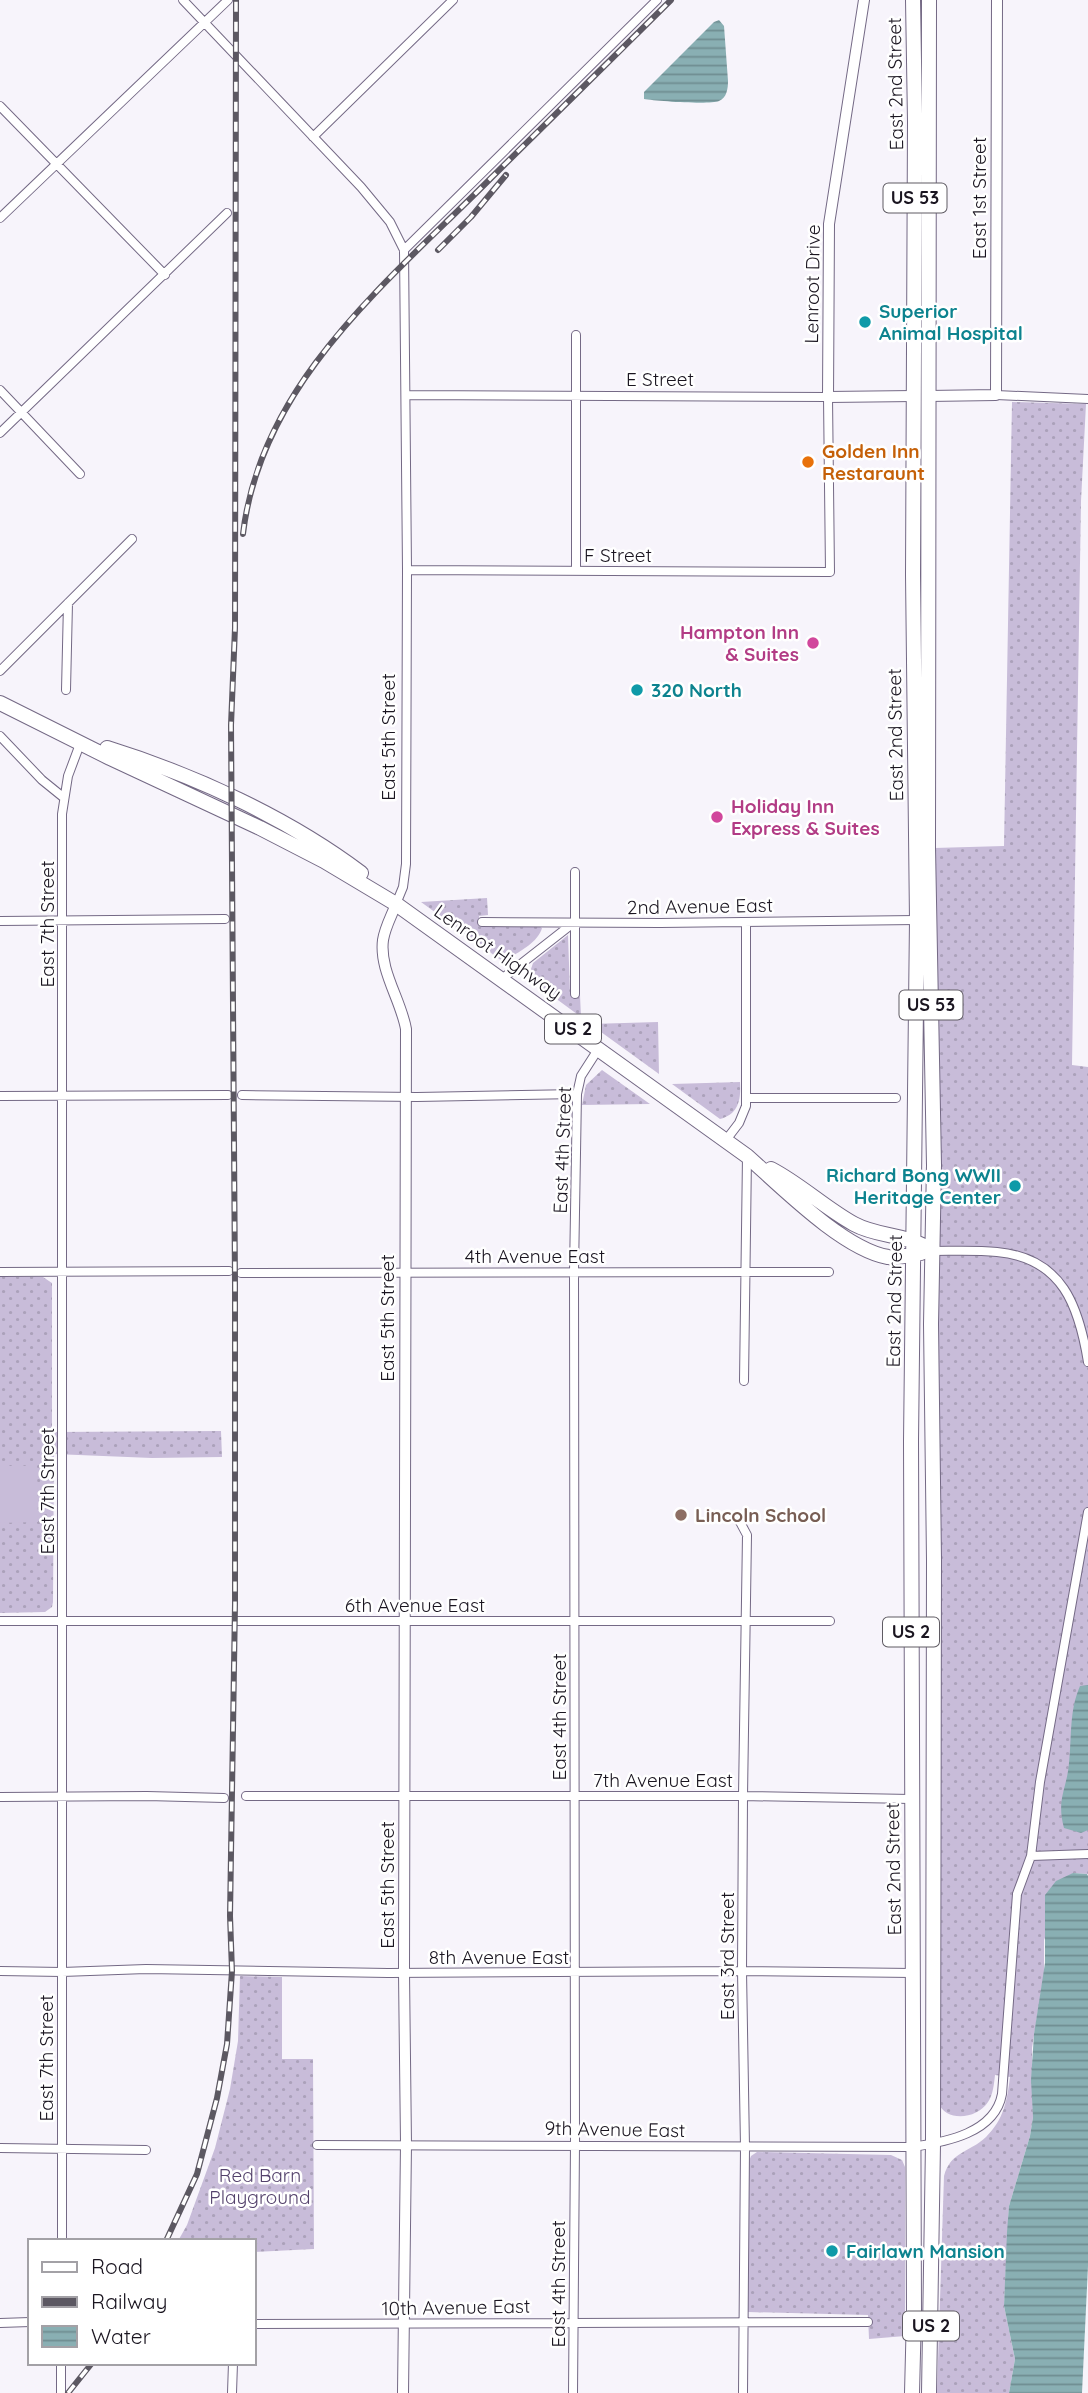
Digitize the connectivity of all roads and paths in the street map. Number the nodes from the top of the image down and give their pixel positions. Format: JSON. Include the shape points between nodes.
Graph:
{"nodes":[{"id":1,"x":183,"y":0,"type":"edge"},
{"id":2,"x":228,"y":0,"type":"edge"},
{"id":3,"x":453,"y":0,"type":"edge"},
{"id":4,"x":657,"y":0,"type":"edge"},
{"id":5,"x":864,"y":0,"type":"edge"},
{"id":6,"x":913,"y":0,"type":"edge"},
{"id":7,"x":929,"y":0,"type":"edge"},
{"id":8,"x":997,"y":0,"type":"edge"},
{"id":9,"x":204,"y":22,"type":"junction"},
{"id":10,"x":0,"y":106,"type":"edge"},
{"id":11,"x":313,"y":137,"type":"junction"},
{"id":12,"x":58,"y":163,"type":"junction"},
{"id":13,"x":227,"y":213,"type":"dead end"},
{"id":14,"x":0,"y":218,"type":"edge"},
{"id":15,"x":404,"y":250,"type":"junction"},
{"id":16,"x":165,"y":275,"type":"junction"},
{"id":17,"x":576,"y":335,"type":"dead end"},
{"id":18,"x":0,"y":390,"type":"edge"},
{"id":19,"x":406,"y":395,"type":"junction"},
{"id":20,"x":996,"y":395,"type":"junction"},
{"id":21,"x":576,"y":396,"type":"junction"},
{"id":22,"x":921,"y":396,"type":"junction"},
{"id":23,"x":828,"y":397,"type":"junction"},
{"id":24,"x":1088,"y":399,"type":"edge"},
{"id":25,"x":22,"y":413,"type":"junction"},
{"id":26,"x":0,"y":433,"type":"edge"},
{"id":27,"x":80,"y":474,"type":"dead end"},
{"id":28,"x":132,"y":539,"type":"dead end"},
{"id":29,"x":407,"y":570,"type":"junction"},
{"id":30,"x":576,"y":570,"type":"junction"},
{"id":31,"x":830,"y":572,"type":"joint"},
{"id":32,"x":68,"y":603,"type":"junction"},
{"id":33,"x":0,"y":671,"type":"edge"},
{"id":34,"x":66,"y":690,"type":"dead end"},
{"id":35,"x":0,"y":703,"type":"edge"},
{"id":36,"x":0,"y":736,"type":"edge"},
{"id":37,"x":80,"y":744,"type":"junction"},
{"id":38,"x":63,"y":797,"type":"junction"},
{"id":39,"x":575,"y":872,"type":"dead end"},
{"id":40,"x":396,"y":904,"type":"junction"},
{"id":41,"x":225,"y":919,"type":"dead end"},
{"id":42,"x":923,"y":920,"type":"junction"},
{"id":43,"x":0,"y":921,"type":"edge"},
{"id":44,"x":63,"y":922,"type":"junction"},
{"id":45,"x":482,"y":922,"type":"dead end"},
{"id":46,"x":746,"y":922,"type":"junction"},
{"id":47,"x":575,"y":923,"type":"junction"},
{"id":48,"x":503,"y":978,"type":"junction"},
{"id":49,"x":575,"y":994,"type":"dead end"},
{"id":50,"x":599,"y":1048,"type":"junction"},
{"id":51,"x":577,"y":1094,"type":"junction"},
{"id":52,"x":228,"y":1095,"type":"dead end"},
{"id":53,"x":242,"y":1095,"type":"dead end"},
{"id":54,"x":0,"y":1096,"type":"edge"},
{"id":55,"x":63,"y":1096,"type":"junction"},
{"id":56,"x":405,"y":1097,"type":"junction"},
{"id":57,"x":747,"y":1098,"type":"junction"},
{"id":58,"x":896,"y":1098,"type":"dead end"},
{"id":59,"x":726,"y":1140,"type":"junction"},
{"id":60,"x":747,"y":1156,"type":"junction"},
{"id":61,"x":914,"y":1248,"type":"junction"},
{"id":62,"x":932,"y":1251,"type":"junction"},
{"id":63,"x":229,"y":1271,"type":"dead end"},
{"id":64,"x":574,"y":1271,"type":"junction"},
{"id":65,"x":0,"y":1272,"type":"edge"},
{"id":66,"x":63,"y":1272,"type":"junction"},
{"id":67,"x":405,"y":1272,"type":"junction"},
{"id":68,"x":745,"y":1272,"type":"junction"},
{"id":69,"x":829,"y":1272,"type":"dead end"},
{"id":70,"x":241,"y":1273,"type":"dead end"},
{"id":71,"x":1088,"y":1362,"type":"edge"},
{"id":72,"x":744,"y":1381,"type":"dead end"},
{"id":73,"x":1088,"y":1512,"type":"edge"},
{"id":74,"x":740,"y":1522,"type":"dead end"},
{"id":75,"x":575,"y":1620,"type":"junction"},
{"id":76,"x":0,"y":1621,"type":"edge"},
{"id":77,"x":746,"y":1621,"type":"junction"},
{"id":78,"x":830,"y":1621,"type":"dead end"},
{"id":79,"x":64,"y":1622,"type":"junction"},
{"id":80,"x":404,"y":1622,"type":"junction"},
{"id":81,"x":246,"y":1796,"type":"dead end"},
{"id":82,"x":743,"y":1796,"type":"junction"},
{"id":83,"x":0,"y":1797,"type":"edge"},
{"id":84,"x":62,"y":1797,"type":"junction"},
{"id":85,"x":405,"y":1797,"type":"junction"},
{"id":86,"x":574,"y":1797,"type":"junction"},
{"id":87,"x":224,"y":1798,"type":"dead end"},
{"id":88,"x":911,"y":1799,"type":"junction"},
{"id":89,"x":1088,"y":1854,"type":"edge"},
{"id":90,"x":1031,"y":1856,"type":"junction"},
{"id":91,"x":0,"y":1971,"type":"edge"},
{"id":92,"x":742,"y":1971,"type":"junction"},
{"id":93,"x":62,"y":1972,"type":"junction"},
{"id":94,"x":574,"y":1972,"type":"junction"},
{"id":95,"x":404,"y":1973,"type":"junction"},
{"id":96,"x":913,"y":1973,"type":"junction"},
{"id":97,"x":406,"y":2144,"type":"junction"},
{"id":98,"x":575,"y":2144,"type":"junction"},
{"id":99,"x":933,"y":2144,"type":"junction"},
{"id":100,"x":317,"y":2145,"type":"dead end"},
{"id":101,"x":745,"y":2147,"type":"junction"},
{"id":102,"x":912,"y":2147,"type":"junction"},
{"id":103,"x":0,"y":2148,"type":"edge"},
{"id":104,"x":62,"y":2148,"type":"junction"},
{"id":105,"x":146,"y":2150,"type":"dead end"},
{"id":106,"x":62,"y":2239,"type":"edge"},
{"id":107,"x":28,"y":2322,"type":"edge"},
{"id":108,"x":573,"y":2322,"type":"junction"},
{"id":109,"x":868,"y":2322,"type":"dead end"},
{"id":110,"x":0,"y":2323,"type":"edge"},
{"id":111,"x":256,"y":2324,"type":"edge"},
{"id":112,"x":403,"y":2324,"type":"junction"},
{"id":113,"x":742,"y":2324,"type":"junction"},
{"id":114,"x":61,"y":2365,"type":"edge"},
{"id":115,"x":233,"y":2365,"type":"edge"},
{"id":116,"x":61,"y":2393,"type":"edge"},
{"id":117,"x":232,"y":2393,"type":"edge"},
{"id":118,"x":403,"y":2393,"type":"edge"},
{"id":119,"x":573,"y":2393,"type":"edge"},
{"id":120,"x":743,"y":2393,"type":"edge"},
{"id":121,"x":912,"y":2393,"type":"edge"},
{"id":122,"x":929,"y":2393,"type":"edge"}],
"edges":[{"from":1,"to":9,"type":"street"},
{"from":2,"to":9,"type":"street"},
{"from":3,"to":11,"type":"street"},
{"from":4,"to":15,"type":"street"},
{"from":5,"to":23,"type":"street","name":"Lenroot Drive","via":[[829,224]]},
{"from":6,"to":22,"type":"highway","name":"East 2nd Street","number":"US 53"},
{"from":7,"to":22,"type":"highway","name":"East 2nd Street","number":"US 53"},
{"from":8,"to":20,"type":"street","name":"East 1st Street"},
{"from":9,"to":11,"type":"street"},
{"from":9,"to":12,"type":"street"},
{"from":10,"to":12,"type":"street"},
{"from":11,"to":15,"type":"street","via":[[374,202]]},
{"from":12,"to":14,"type":"street"},
{"from":12,"to":16,"type":"street"},
{"from":13,"to":16,"type":"street"},
{"from":15,"to":19,"type":"street","name":"East 5th Street"},
{"from":16,"to":25,"type":"street"},
{"from":17,"to":21,"type":"street"},
{"from":18,"to":25,"type":"street"},
{"from":19,"to":21,"type":"street","name":"E Street"},
{"from":19,"to":29,"type":"street","name":"East 5th Street"},
{"from":20,"to":22,"type":"street","name":"E Street"},
{"from":20,"to":24,"type":"street","name":"E Street"},
{"from":21,"to":23,"type":"street","name":"E Street"},
{"from":21,"to":30,"type":"street"},
{"from":22,"to":23,"type":"street","name":"E Street"},
{"from":22,"to":42,"type":"highway","name":"East 2nd Street","number":"US 53","via":[[913,575]]},
{"from":23,"to":31,"type":"street","name":"Lenroot Drive"},
{"from":25,"to":26,"type":"street"},
{"from":25,"to":27,"type":"street"},
{"from":28,"to":32,"type":"street"},
{"from":29,"to":30,"type":"street","name":"F Street"},
{"from":29,"to":40,"type":"street","name":"East 5th Street","via":[[406,864]]},
{"from":30,"to":31,"type":"street","name":"F Street"},
{"from":32,"to":33,"type":"street"},
{"from":32,"to":34,"type":"street"},
{"from":35,"to":37,"type":"highway","name":"Lenroot Highway","number":"US 2"},
{"from":36,"to":38,"type":"street"},
{"from":37,"to":38,"type":"street","name":"East 7th Street"},
{"from":37,"to":40,"type":"highway","name":"Lenroot Highway","number":"US 2","via":[[160,766],[232,797],[348,864]]},
{"from":38,"to":44,"type":"street","name":"East 7th Street"},
{"from":39,"to":47,"type":"street"},
{"from":40,"to":48,"type":"highway","name":"Lenroot Highway","number":"US 2"},
{"from":40,"to":56,"type":"street","name":"East 5th Street","via":[[383,949],[406,1029]]},
{"from":41,"to":44,"type":"street"},
{"from":42,"to":46,"type":"street","name":"2nd Avenue East"},
{"from":42,"to":61,"type":"highway","name":"East 2nd Street","number":"US 53"},
{"from":42,"to":62,"type":"highway","name":"East 2nd Street","number":"US 53","via":[[934,1165]]},
{"from":43,"to":44,"type":"street"},
{"from":44,"to":55,"type":"street","name":"East 7th Street"},
{"from":45,"to":47,"type":"street","name":"2nd Avenue East"},
{"from":46,"to":47,"type":"street","name":"2nd Avenue East"},
{"from":46,"to":57,"type":"street"},
{"from":47,"to":48,"type":"street"},
{"from":47,"to":49,"type":"street"},
{"from":48,"to":50,"type":"highway","name":"Lenroot Highway","number":"US 2"},
{"from":50,"to":51,"type":"street","name":"East 4th Street","via":[[581,1076]]},
{"from":50,"to":59,"type":"highway","name":"Lenroot Highway","number":"US 2"},
{"from":51,"to":56,"type":"street"},
{"from":51,"to":64,"type":"street","name":"East 4th Street"},
{"from":52,"to":55,"type":"street"},
{"from":53,"to":56,"type":"street"},
{"from":54,"to":55,"type":"street"},
{"from":55,"to":66,"type":"street","name":"East 7th Street"},
{"from":56,"to":67,"type":"street","name":"East 5th Street"},
{"from":57,"to":58,"type":"street"},
{"from":57,"to":59,"type":"street","via":[[743,1116]]},
{"from":59,"to":60,"type":"highway","name":"Lenroot Highway","number":"US 2"},
{"from":60,"to":61,"type":"highway","name":"Lenroot Highway","number":"US 2","via":[[852,1223]]},
{"from":60,"to":61,"type":"highway","name":"Lenroot Highway","number":"US 2","via":[[794,1198],[869,1251],[891,1257]]},
{"from":60,"to":68,"type":"street"},
{"from":61,"to":62,"type":"highway","name":"Lenroot Highway","number":"US 2"},
{"from":61,"to":88,"type":"highway","name":"East 2nd Street","number":"US 2"},
{"from":62,"to":71,"type":"street","via":[[999,1252],[1042,1268],[1070,1297]]},
{"from":62,"to":99,"type":"highway","name":"East 2nd Street","number":"US 2"},
{"from":63,"to":66,"type":"street"},
{"from":64,"to":67,"type":"street","name":"4th Avenue East"},
{"from":64,"to":68,"type":"street","name":"4th Avenue East"},
{"from":64,"to":75,"type":"street","name":"East 4th Street"},
{"from":65,"to":66,"type":"street"},
{"from":66,"to":79,"type":"street","name":"East 7th Street"},
{"from":67,"to":70,"type":"street","name":"4th Avenue East"},
{"from":67,"to":80,"type":"street","name":"East 5th Street"},
{"from":68,"to":69,"type":"street","name":"4th Avenue East"},
{"from":68,"to":72,"type":"street"},
{"from":73,"to":90,"type":"street","name":"9th Avenue East"},
{"from":74,"to":77,"type":"street","name":"East 3rd Street","via":[[747,1535]]},
{"from":75,"to":77,"type":"street","name":"6th Avenue East"},
{"from":75,"to":80,"type":"street","name":"6th Avenue East"},
{"from":75,"to":86,"type":"street","name":"East 4th Street"},
{"from":76,"to":79,"type":"street","name":"6th Avenue East"},
{"from":77,"to":78,"type":"street","name":"6th Avenue East"},
{"from":77,"to":82,"type":"street","name":"East 3rd Street"},
{"from":79,"to":80,"type":"street","name":"6th Avenue East"},
{"from":79,"to":84,"type":"street","name":"East 7th Street"},
{"from":80,"to":85,"type":"street","name":"East 5th Street"},
{"from":81,"to":85,"type":"street","name":"7th Avenue East"},
{"from":82,"to":86,"type":"street","name":"7th Avenue East"},
{"from":82,"to":88,"type":"street","name":"7th Avenue East"},
{"from":82,"to":92,"type":"street","name":"East 3rd Street"},
{"from":83,"to":84,"type":"street"},
{"from":84,"to":87,"type":"street"},
{"from":84,"to":93,"type":"street","name":"East 7th Street"},
{"from":85,"to":86,"type":"street","name":"7th Avenue East"},
{"from":85,"to":95,"type":"street","name":"East 5th Street"},
{"from":86,"to":94,"type":"street","name":"East 4th Street"},
{"from":88,"to":96,"type":"highway","name":"East 2nd Street","number":"US 2"},
{"from":89,"to":90,"type":"street"},
{"from":90,"to":99,"type":"street","name":"9th Avenue East","via":[[1017,1894],[1001,2101],[993,2116],[979,2126]]},
{"from":91,"to":93,"type":"street","name":"8th Avenue East"},
{"from":92,"to":94,"type":"street","name":"8th Avenue East"},
{"from":92,"to":96,"type":"street","name":"8th Avenue East"},
{"from":92,"to":101,"type":"street","name":"East 3rd Street"},
{"from":93,"to":95,"type":"street","name":"8th Avenue East"},
{"from":93,"to":104,"type":"street","name":"East 7th Street"},
{"from":94,"to":95,"type":"street","name":"8th Avenue East"},
{"from":94,"to":98,"type":"street","name":"East 4th Street"},
{"from":95,"to":97,"type":"street","name":"East 5th Street"},
{"from":96,"to":102,"type":"highway","name":"East 2nd Street","number":"US 2"},
{"from":97,"to":98,"type":"street","name":"9th Avenue East"},
{"from":97,"to":100,"type":"street","name":"9th Avenue East"},
{"from":97,"to":112,"type":"street","name":"East 5th Street"},
{"from":98,"to":101,"type":"street","name":"9th Avenue East"},
{"from":98,"to":108,"type":"street","name":"East 4th Street"},
{"from":99,"to":102,"type":"street","name":"9th Avenue East"},
{"from":99,"to":122,"type":"highway","name":"East 2nd Street","number":"US 2"},
{"from":101,"to":102,"type":"street","name":"9th Avenue East"},
{"from":101,"to":113,"type":"street","name":"East 3rd Street"},
{"from":102,"to":121,"type":"highway","name":"East 2nd Street","number":"US 2"},
{"from":103,"to":104,"type":"street"},
{"from":104,"to":105,"type":"street"},
{"from":104,"to":106,"type":"street","name":"East 7th Street"},
{"from":107,"to":110,"type":"street"},
{"from":108,"to":112,"type":"street","name":"10th Avenue East"},
{"from":108,"to":113,"type":"street","name":"10th Avenue East"},
{"from":108,"to":119,"type":"street","name":"East 4th Street"},
{"from":109,"to":113,"type":"street","name":"10th Avenue East"},
{"from":111,"to":112,"type":"street","name":"10th Avenue East"},
{"from":112,"to":118,"type":"street","name":"East 5th Street"},
{"from":113,"to":120,"type":"street","name":"East 3rd Street"},
{"from":114,"to":116,"type":"street"},
{"from":115,"to":117,"type":"street"}]}
